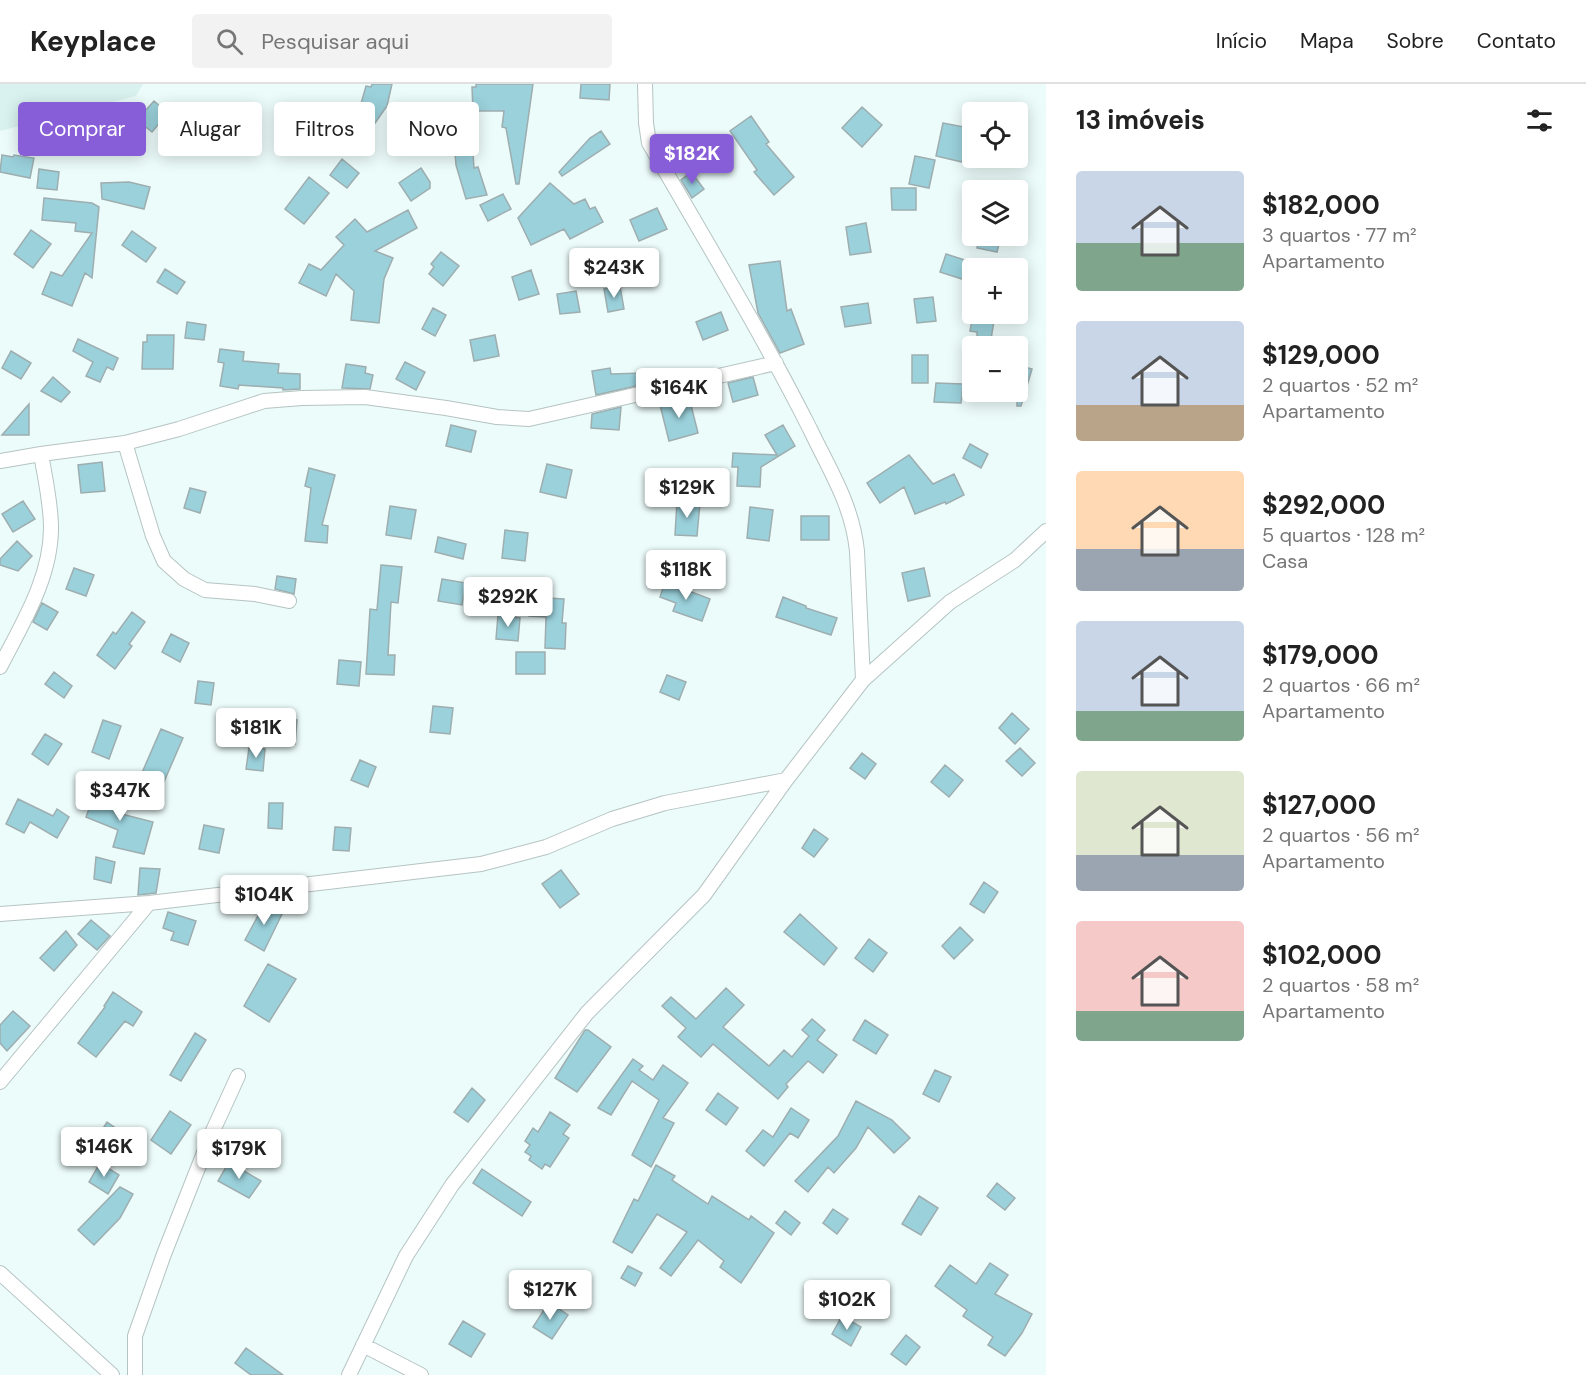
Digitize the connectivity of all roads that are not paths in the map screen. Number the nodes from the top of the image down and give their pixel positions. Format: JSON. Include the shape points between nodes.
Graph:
{"nodes":[{"id":1,"x":645,"y":84,"type":"edge"},
{"id":2,"x":776,"y":363,"type":"junction"},
{"id":3,"x":125,"y":443,"type":"junction"},
{"id":4,"x":41,"y":453,"type":"junction"},
{"id":5,"x":0,"y":461,"type":"edge"},
{"id":6,"x":1046,"y":531,"type":"edge"},
{"id":7,"x":289,"y":601,"type":"dead end"},
{"id":8,"x":0,"y":667,"type":"edge"},
{"id":9,"x":864,"y":680,"type":"junction"},
{"id":10,"x":786,"y":780,"type":"junction"},
{"id":11,"x":149,"y":903,"type":"junction"},
{"id":12,"x":0,"y":914,"type":"edge"},
{"id":13,"x":238,"y":1076,"type":"dead end"},
{"id":14,"x":0,"y":1082,"type":"edge"},
{"id":15,"x":1,"y":1278,"type":"edge"},
{"id":16,"x":363,"y":1346,"type":"junction"},
{"id":17,"x":112,"y":1375,"type":"edge"},
{"id":18,"x":135,"y":1375,"type":"edge"},
{"id":19,"x":349,"y":1375,"type":"edge"},
{"id":20,"x":421,"y":1375,"type":"edge"}],
"edges":[{"from":1,"to":2,"type":"street","via":[[650,143]]},
{"from":2,"to":3,"type":"street","via":[[529,419],[365,397],[302,398],[264,401]]},
{"from":2,"to":9,"type":"street","via":[[846,500],[856,534]]},
{"from":3,"to":4,"type":"street"},
{"from":3,"to":7,"type":"street","via":[[164,561],[184,579],[205,590]]},
{"from":4,"to":5,"type":"street"},
{"from":4,"to":8,"type":"street","via":[[50,547],[35,599]]},
{"from":6,"to":9,"type":"street","via":[[1015,560],[951,602]]},
{"from":9,"to":10,"type":"street"},
{"from":10,"to":11,"type":"street","via":[[665,803],[612,819],[546,847],[481,864]]},
{"from":10,"to":16,"type":"street","via":[[704,895],[587,1013],[452,1185],[406,1256]]},
{"from":11,"to":12,"type":"street"},
{"from":11,"to":14,"type":"street"},
{"from":13,"to":18,"type":"street","via":[[211,1135],[135,1336]]},
{"from":15,"to":17,"type":"street"},
{"from":16,"to":19,"type":"street"},
{"from":16,"to":20,"type":"street"}]}
